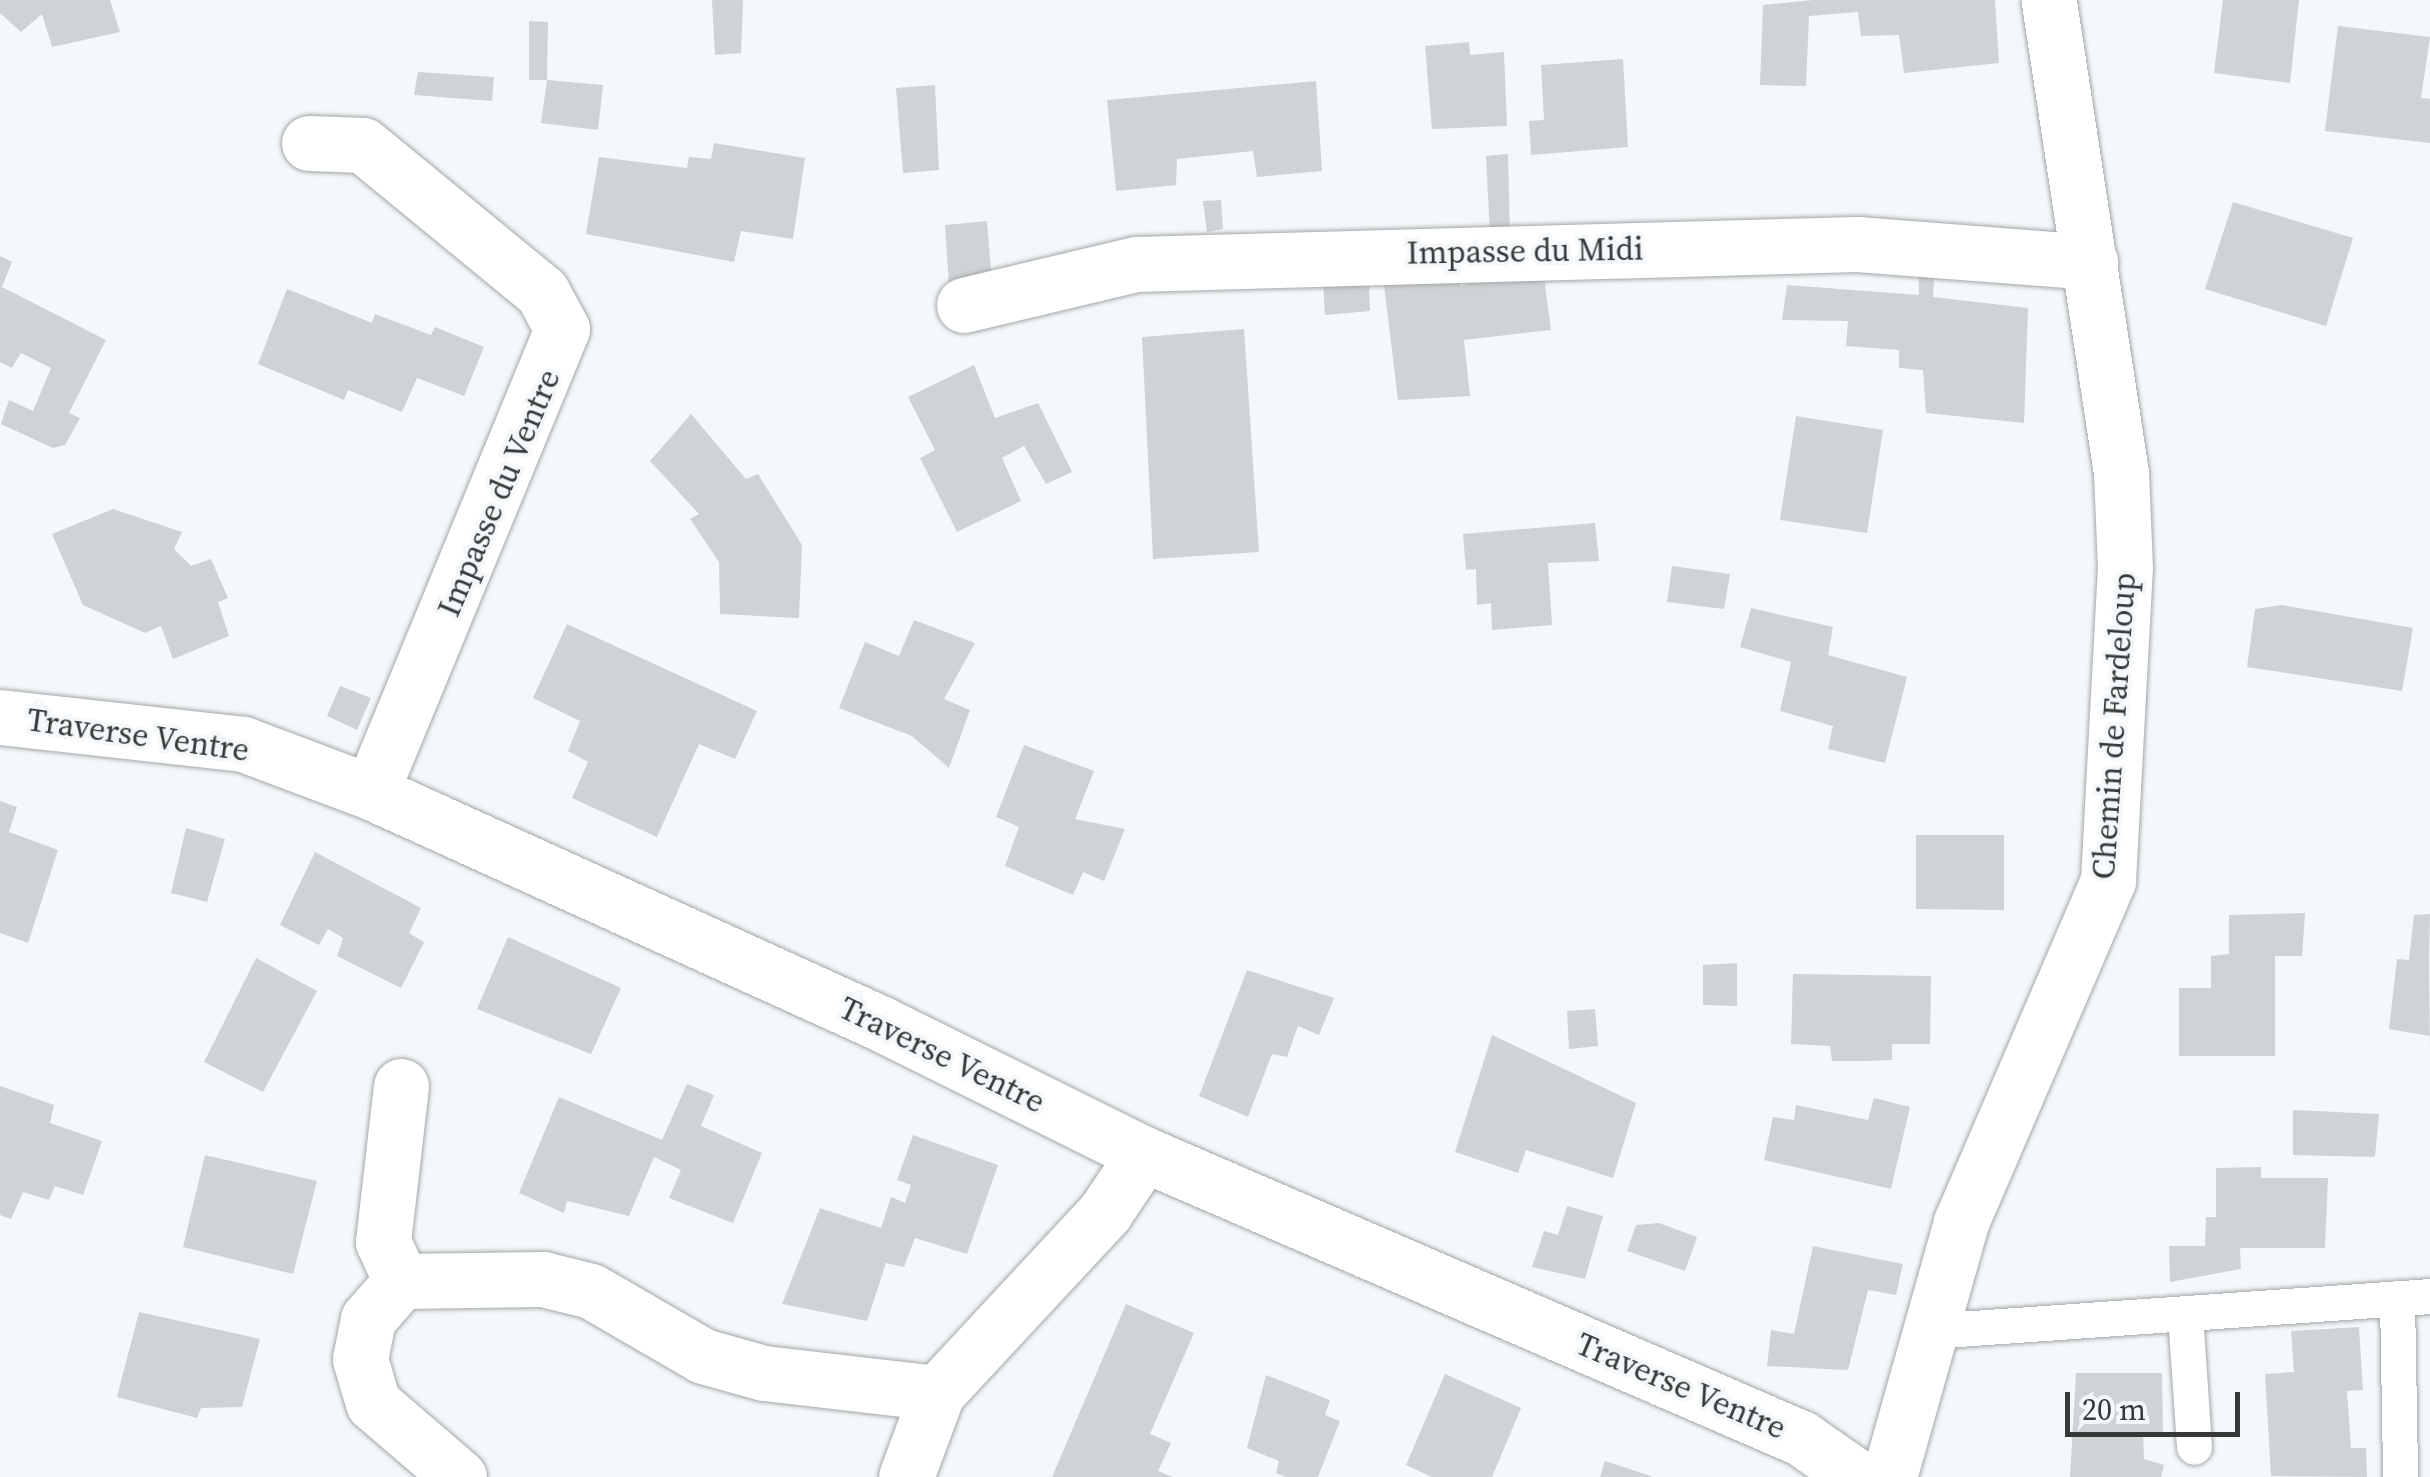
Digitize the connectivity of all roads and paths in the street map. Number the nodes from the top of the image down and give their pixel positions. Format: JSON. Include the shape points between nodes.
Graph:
{"nodes":[{"id":1,"x":2048,"y":0,"type":"edge"},
{"id":2,"x":309,"y":144,"type":"dead end"},
{"id":3,"x":2090,"y":262,"type":"junction"},
{"id":4,"x":964,"y":305,"type":"dead end"},
{"id":5,"x":0,"y":717,"type":"edge"},
{"id":6,"x":372,"y":792,"type":"junction"},
{"id":7,"x":401,"y":1086,"type":"dead end"},
{"id":8,"x":1144,"y":1154,"type":"junction"},
{"id":9,"x":401,"y":1281,"type":"junction"},
{"id":10,"x":2414,"y":1297,"type":"edge"},
{"id":11,"x":2185,"y":1314,"type":"junction"},
{"id":12,"x":1930,"y":1331,"type":"junction"},
{"id":13,"x":937,"y":1393,"type":"junction"},
{"id":14,"x":2194,"y":1447,"type":"dead end"},
{"id":15,"x":459,"y":1477,"type":"edge"},
{"id":16,"x":906,"y":1477,"type":"edge"},
{"id":17,"x":1857,"y":1477,"type":"edge"},
{"id":18,"x":1889,"y":1477,"type":"edge"},
{"id":19,"x":2400,"y":1477,"type":"edge"}],
"edges":[{"from":1,"to":3,"type":"street","name":"Chemin de Fardeloup"},
{"from":2,"to":6,"type":"street","name":"Impasse du Ventre","via":[[363,145],[542,292],[562,329]]},
{"from":3,"to":4,"type":"street","name":"Impasse du Midi","via":[[1857,244],[1136,264]]},
{"from":3,"to":12,"type":"street","name":"Chemin de Fardeloup","via":[[2125,568],[2108,880],[1961,1222]]},
{"from":5,"to":6,"type":"street","name":"Traverse Ventre","via":[[243,744]]},
{"from":6,"to":8,"type":"street","name":"Traverse Ventre","via":[[882,1024]]},
{"from":7,"to":9,"type":"street","via":[[383,1242]]},
{"from":8,"to":13,"type":"street","via":[[1106,1212]]},
{"from":8,"to":17,"type":"street","name":"Traverse Ventre","via":[[1801,1438]]},
{"from":9,"to":13,"type":"street","via":[[543,1279],[591,1291],[703,1356],[764,1373]]},
{"from":9,"to":15,"type":"street","via":[[368,1320],[360,1359],[374,1403]]},
{"from":10,"to":11,"type":"lane"},
{"from":10,"to":19,"type":"lane"},
{"from":11,"to":12,"type":"lane"},
{"from":11,"to":14,"type":"lane"},
{"from":12,"to":18,"type":"street","name":"Chemin de Fardeloup"},
{"from":13,"to":16,"type":"street"}]}
